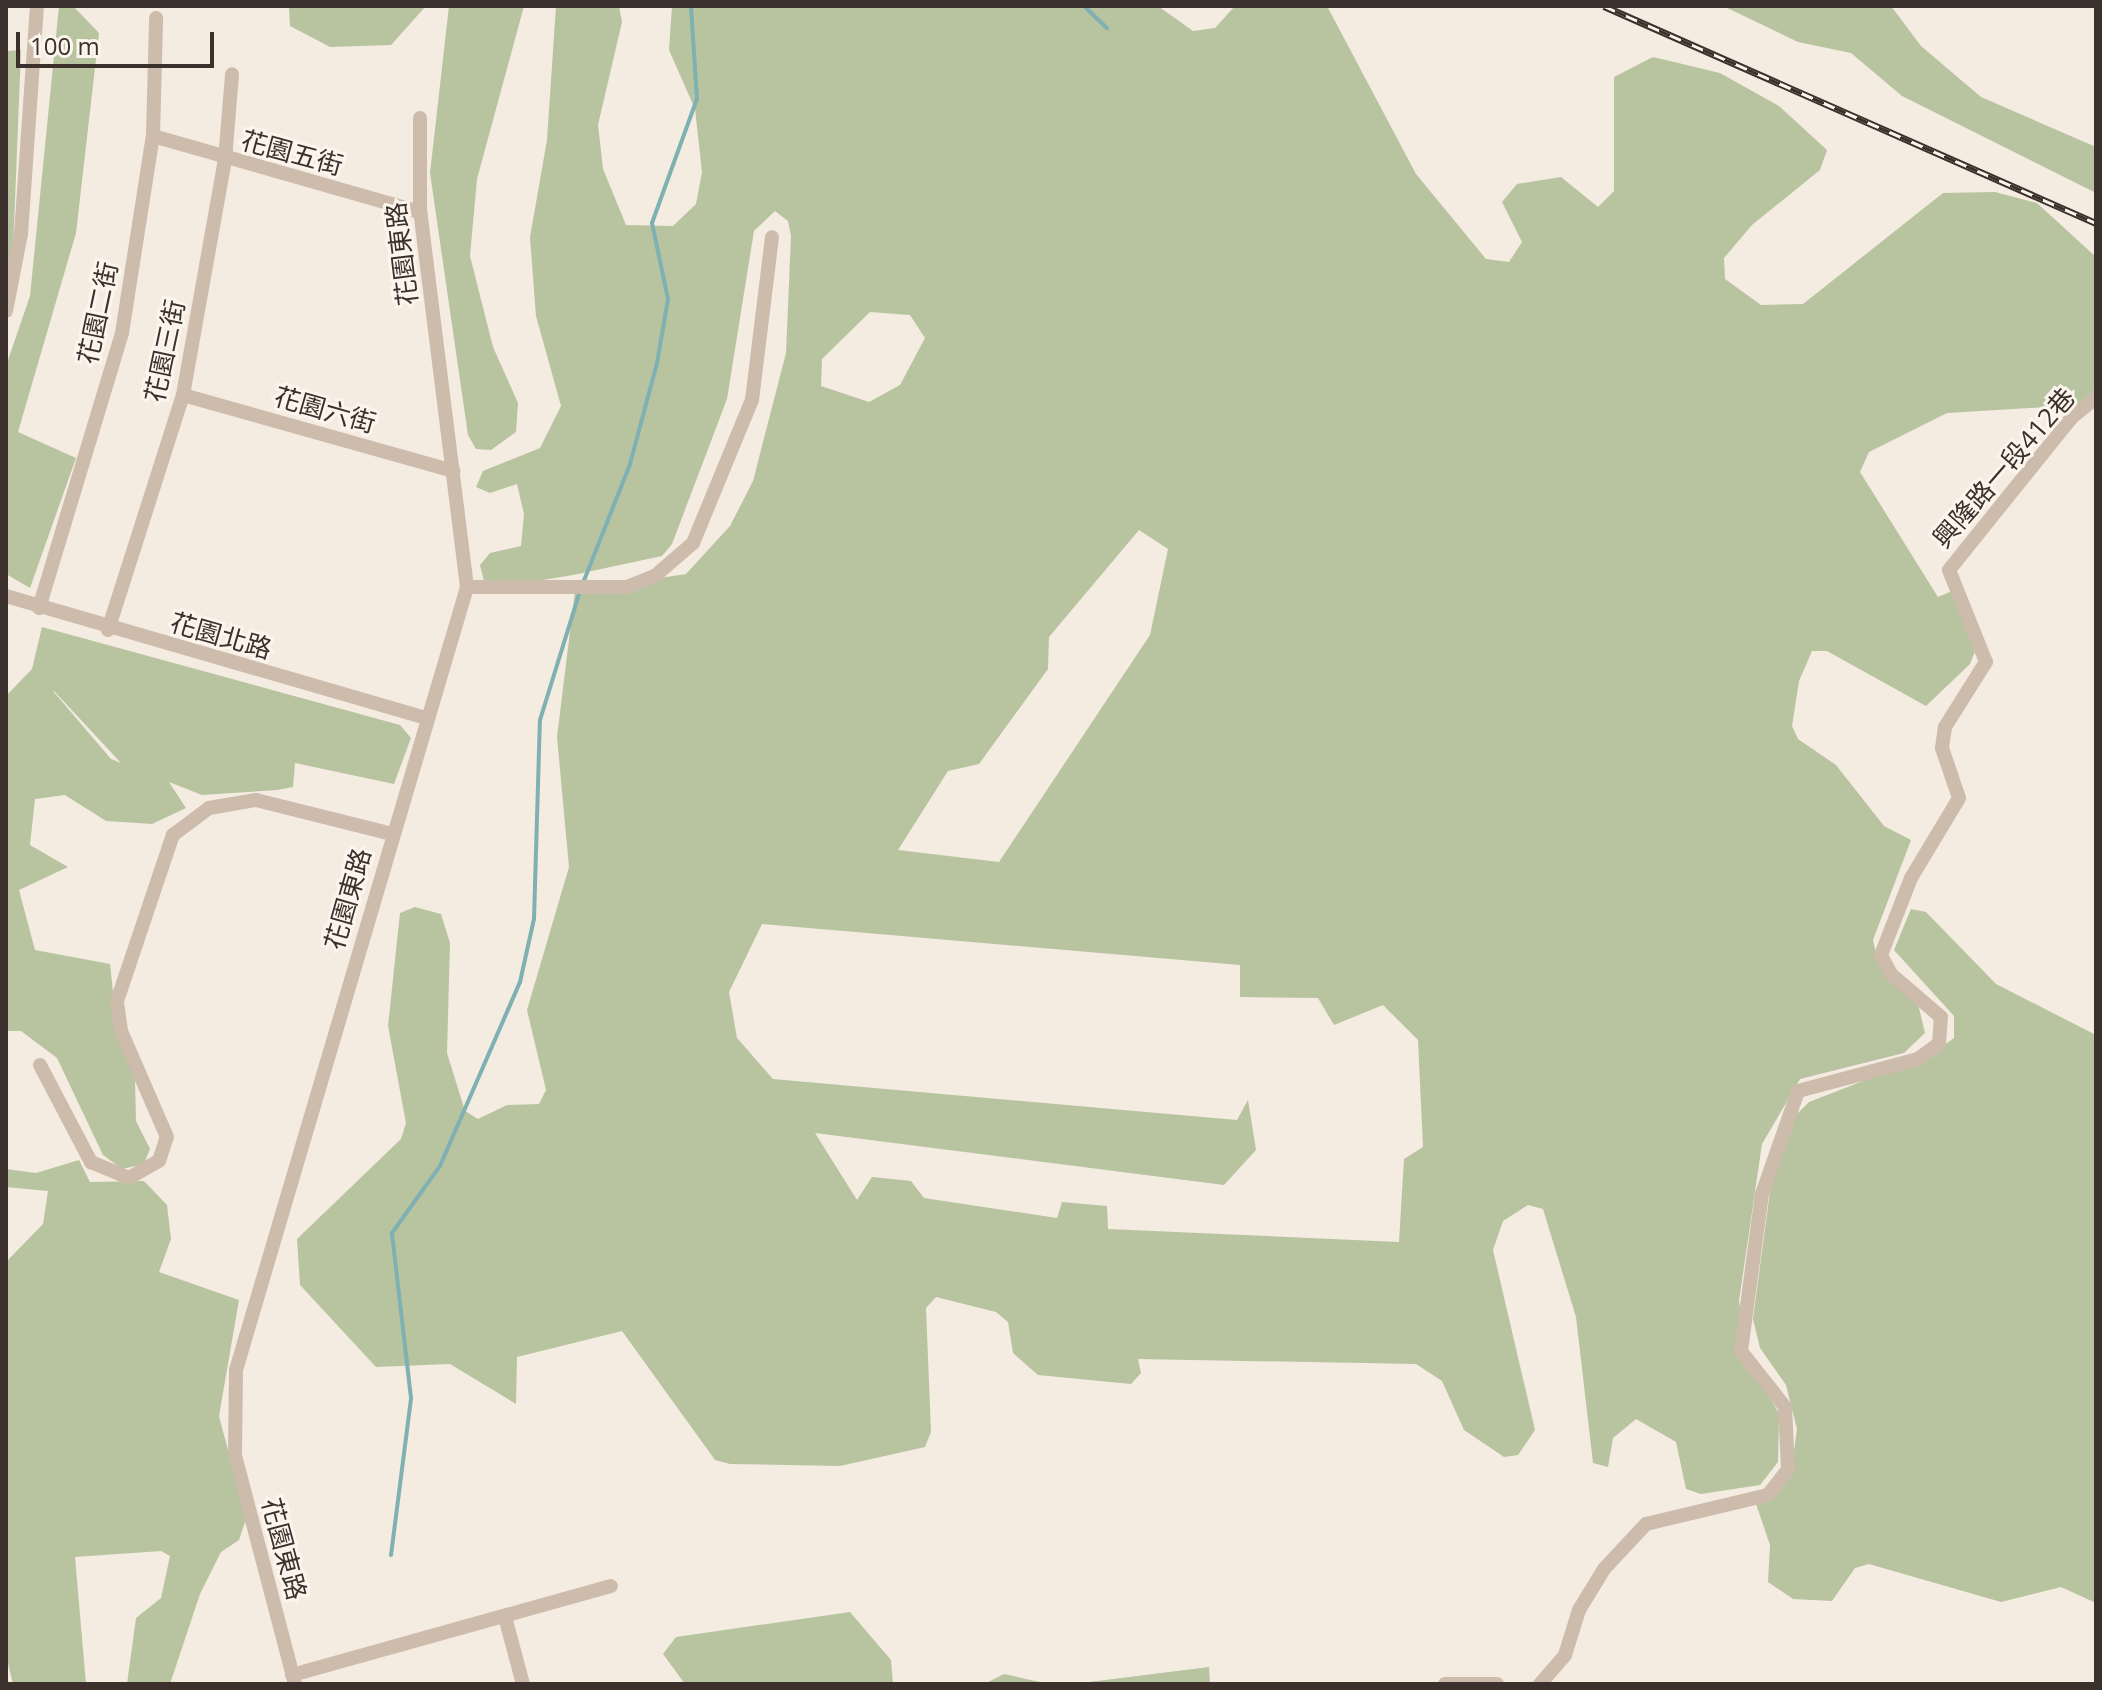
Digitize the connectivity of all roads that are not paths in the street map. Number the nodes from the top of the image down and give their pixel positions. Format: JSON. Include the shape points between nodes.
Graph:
{"nodes":[{"id":1,"x":37,"y":6,"type":"edge"},
{"id":2,"x":156,"y":18,"type":"dead end"},
{"id":3,"x":232,"y":74,"type":"dead end"},
{"id":4,"x":420,"y":118,"type":"dead end"},
{"id":5,"x":153,"y":136,"type":"junction"},
{"id":6,"x":225,"y":160,"type":"junction"},
{"id":7,"x":420,"y":212,"type":"junction"},
{"id":8,"x":772,"y":237,"type":"dead end"},
{"id":9,"x":6,"y":311,"type":"edge"},
{"id":10,"x":183,"y":395,"type":"junction"},
{"id":11,"x":2096,"y":398,"type":"edge"},
{"id":12,"x":454,"y":471,"type":"junction"},
{"id":13,"x":467,"y":587,"type":"junction"},
{"id":14,"x":6,"y":596,"type":"edge"},
{"id":15,"x":39,"y":608,"type":"junction"},
{"id":16,"x":108,"y":630,"type":"junction"},
{"id":17,"x":425,"y":718,"type":"junction"},
{"id":18,"x":392,"y":834,"type":"junction"},
{"id":19,"x":40,"y":1065,"type":"dead end"},
{"id":20,"x":611,"y":1586,"type":"dead end"},
{"id":21,"x":505,"y":1617,"type":"junction"},
{"id":22,"x":294,"y":1680,"type":"edge"},
{"id":23,"x":523,"y":1684,"type":"edge"},
{"id":24,"x":1445,"y":1684,"type":"edge"},
{"id":25,"x":1497,"y":1684,"type":"edge"},
{"id":26,"x":1540,"y":1684,"type":"edge"}],
"edges":[{"from":1,"to":9,"type":"street","via":[[21,234]]},
{"from":2,"to":5,"type":"street","name":"花園二街"},
{"from":3,"to":6,"type":"street","name":"花園三街"},
{"from":4,"to":7,"type":"street","name":"花園東路"},
{"from":5,"to":6,"type":"street","name":"花園五街"},
{"from":5,"to":15,"type":"street","name":"花園二街","via":[[122,333]]},
{"from":6,"to":7,"type":"street","name":"花園五街"},
{"from":6,"to":10,"type":"street","name":"花園三街"},
{"from":7,"to":12,"type":"street","name":"花園東路"},
{"from":8,"to":13,"type":"street","via":[[767,323],[752,400],[693,543],[656,575],[601,589]]},
{"from":10,"to":12,"type":"street","name":"花園六街"},
{"from":10,"to":16,"type":"street","name":"花園三街"},
{"from":11,"to":26,"type":"street","name":"興隆路一段412巷","via":[[2071,418],[1949,570],[1986,662],[1945,727],[1942,748],[1959,798],[1911,878],[1881,955],[1945,1029],[1939,1044],[1918,1059],[1806,1084],[1791,1102],[1762,1194],[1741,1329],[1749,1366],[1785,1407],[1788,1469],[1768,1495],[1646,1524],[1604,1569],[1579,1610],[1565,1655]]},
{"from":12,"to":13,"type":"street","name":"花園東路"},
{"from":13,"to":17,"type":"street","name":"花園東路"},
{"from":14,"to":15,"type":"street","name":"花園北路"},
{"from":15,"to":16,"type":"street","name":"花園北路"},
{"from":16,"to":17,"type":"street","name":"花園北路"},
{"from":17,"to":18,"type":"street","name":"花園東路"},
{"from":18,"to":19,"type":"street","via":[[256,800],[209,808],[173,835],[117,1001],[121,1031],[167,1137],[159,1161],[129,1178],[91,1162]]},
{"from":18,"to":22,"type":"street","name":"花園東路","via":[[236,1370],[235,1455]]},
{"from":20,"to":21,"type":"street"},
{"from":21,"to":22,"type":"street"},
{"from":21,"to":23,"type":"street"},
{"from":24,"to":25,"type":"street"}]}
